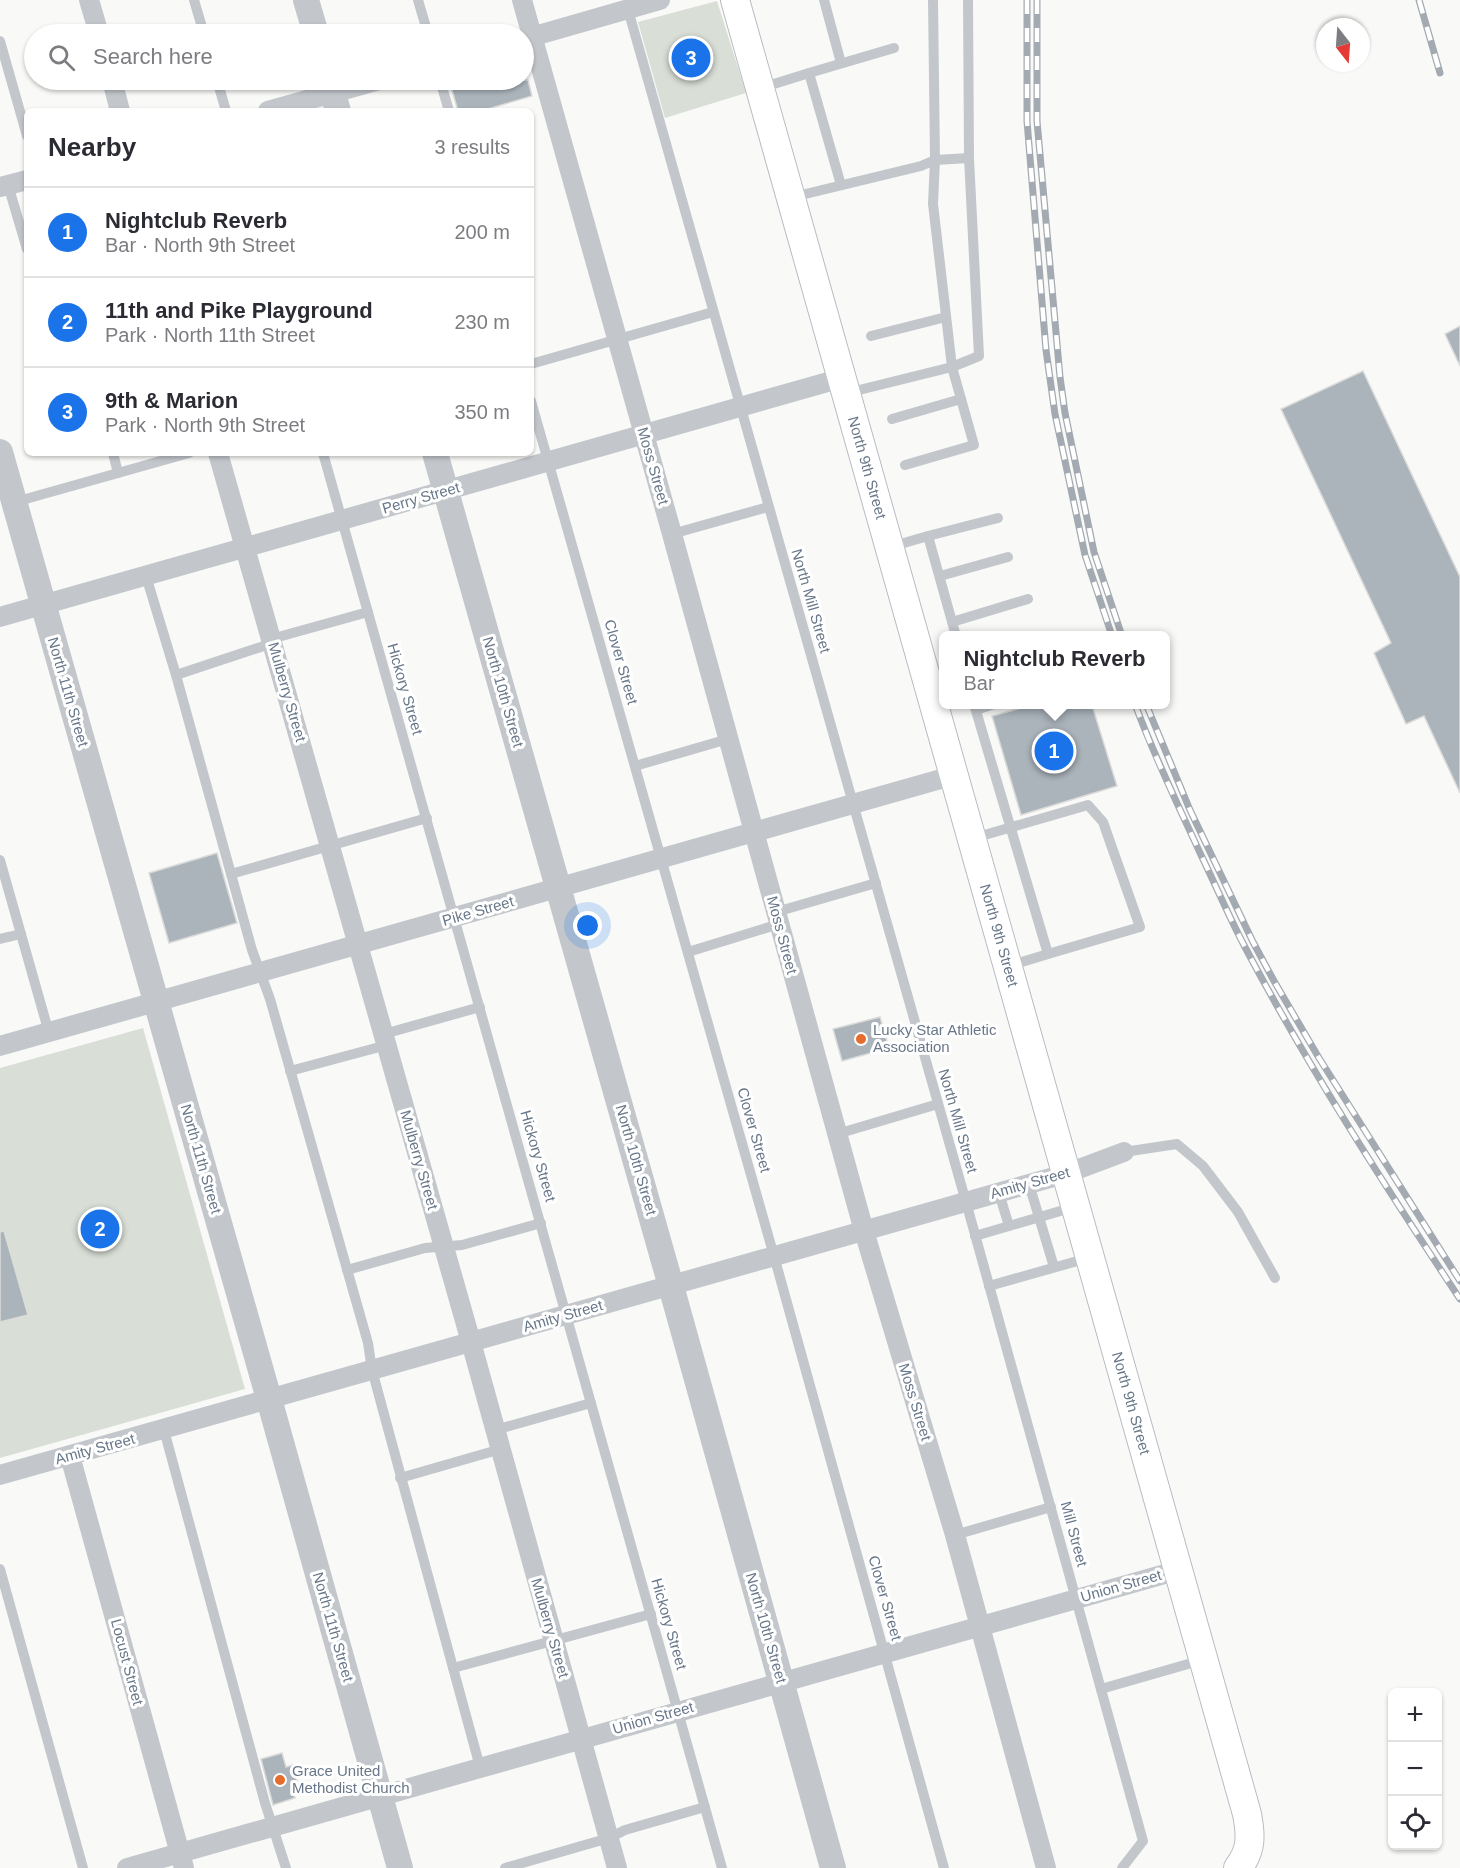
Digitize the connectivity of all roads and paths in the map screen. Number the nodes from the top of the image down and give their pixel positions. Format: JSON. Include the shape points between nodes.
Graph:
{"nodes":[{"id":1,"x":89,"y":0,"type":"edge"},
{"id":2,"x":194,"y":0,"type":"edge"},
{"id":3,"x":306,"y":0,"type":"edge"},
{"id":4,"x":418,"y":0,"type":"edge"},
{"id":5,"x":522,"y":0,"type":"edge"},
{"id":6,"x":660,"y":0,"type":"edge"},
{"id":7,"x":735,"y":0,"type":"edge"},
{"id":8,"x":824,"y":0,"type":"edge"},
{"id":9,"x":933,"y":0,"type":"edge"},
{"id":10,"x":968,"y":0,"type":"edge"},
{"id":11,"x":626,"y":5,"type":"edge"},
{"id":12,"x":96,"y":24,"type":"edge"},
{"id":13,"x":201,"y":24,"type":"edge"},
{"id":14,"x":313,"y":24,"type":"edge"},
{"id":15,"x":425,"y":24,"type":"edge"},
{"id":16,"x":526,"y":24,"type":"edge"},
{"id":17,"x":534,"y":35,"type":"edge"},
{"id":18,"x":0,"y":41,"type":"edge"},
{"id":19,"x":894,"y":48,"type":"dead end"},
{"id":20,"x":534,"y":57,"type":"edge"},
{"id":21,"x":841,"y":63,"type":"junction"},
{"id":22,"x":809,"y":73,"type":"junction"},
{"id":23,"x":760,"y":88,"type":"junction"},
{"id":24,"x":115,"y":90,"type":"edge"},
{"id":25,"x":220,"y":90,"type":"edge"},
{"id":26,"x":443,"y":90,"type":"edge"},
{"id":27,"x":333,"y":94,"type":"edge"},
{"id":28,"x":119,"y":108,"type":"edge"},
{"id":29,"x":225,"y":108,"type":"edge"},
{"id":30,"x":279,"y":108,"type":"edge"},
{"id":31,"x":448,"y":108,"type":"edge"},
{"id":32,"x":24,"y":125,"type":"edge"},
{"id":33,"x":969,"y":158,"type":"junction"},
{"id":34,"x":935,"y":160,"type":"junction"},
{"id":35,"x":24,"y":181,"type":"edge"},
{"id":36,"x":841,"y":184,"type":"junction"},
{"id":37,"x":4,"y":186,"type":"edge"},
{"id":38,"x":791,"y":198,"type":"junction"},
{"id":39,"x":24,"y":241,"type":"edge"},
{"id":40,"x":713,"y":312,"type":"junction"},
{"id":41,"x":946,"y":317,"type":"junction"},
{"id":42,"x":871,"y":336,"type":"dead end"},
{"id":43,"x":617,"y":340,"type":"junction"},
{"id":44,"x":534,"y":363,"type":"edge"},
{"id":45,"x":952,"y":367,"type":"junction"},
{"id":46,"x":844,"y":386,"type":"junction"},
{"id":47,"x":961,"y":399,"type":"junction"},
{"id":48,"x":740,"y":407,"type":"junction"},
{"id":49,"x":534,"y":412,"type":"edge"},
{"id":50,"x":892,"y":419,"type":"dead end"},
{"id":51,"x":644,"y":435,"type":"junction"},
{"id":52,"x":0,"y":452,"type":"edge"},
{"id":53,"x":113,"y":456,"type":"edge"},
{"id":54,"x":178,"y":456,"type":"edge"},
{"id":55,"x":219,"y":456,"type":"edge"},
{"id":56,"x":324,"y":456,"type":"edge"},
{"id":57,"x":436,"y":456,"type":"edge"},
{"id":58,"x":548,"y":462,"type":"junction"},
{"id":59,"x":905,"y":465,"type":"dead end"},
{"id":60,"x":118,"y":473,"type":"junction"},
{"id":61,"x":446,"y":491,"type":"junction"},
{"id":62,"x":14,"y":502,"type":"junction"},
{"id":63,"x":768,"y":507,"type":"junction"},
{"id":64,"x":998,"y":518,"type":"dead end"},
{"id":65,"x":342,"y":520,"type":"junction"},
{"id":66,"x":672,"y":534,"type":"junction"},
{"id":67,"x":928,"y":536,"type":"junction"},
{"id":68,"x":245,"y":547,"type":"junction"},
{"id":69,"x":890,"y":547,"type":"junction"},
{"id":70,"x":1008,"y":557,"type":"dead end"},
{"id":71,"x":146,"y":576,"type":"junction"},
{"id":72,"x":940,"y":576,"type":"junction"},
{"id":73,"x":1028,"y":598,"type":"dead end"},
{"id":74,"x":43,"y":605,"type":"junction"},
{"id":75,"x":368,"y":612,"type":"junction"},
{"id":76,"x":0,"y":617,"type":"edge"},
{"id":77,"x":952,"y":622,"type":"junction"},
{"id":78,"x":955,"y":631,"type":"edge"},
{"id":79,"x":272,"y":641,"type":"junction"},
{"id":80,"x":176,"y":675,"type":"junction"},
{"id":81,"x":976,"y":709,"type":"edge"},
{"id":82,"x":728,"y":739,"type":"junction"},
{"id":83,"x":635,"y":766,"type":"junction"},
{"id":84,"x":955,"y":775,"type":"junction"},
{"id":85,"x":853,"y":804,"type":"junction"},
{"id":86,"x":426,"y":818,"type":"junction"},
{"id":87,"x":1010,"y":827,"type":"junction"},
{"id":88,"x":755,"y":833,"type":"junction"},
{"id":89,"x":973,"y":838,"type":"junction"},
{"id":90,"x":330,"y":846,"type":"junction"},
{"id":91,"x":661,"y":859,"type":"junction"},
{"id":92,"x":0,"y":860,"type":"edge"},
{"id":93,"x":231,"y":874,"type":"junction"},
{"id":94,"x":876,"y":883,"type":"junction"},
{"id":95,"x":559,"y":888,"type":"junction"},
{"id":96,"x":455,"y":918,"type":"junction"},
{"id":97,"x":777,"y":918,"type":"junction"},
{"id":98,"x":21,"y":934,"type":"junction"},
{"id":99,"x":0,"y":939,"type":"edge"},
{"id":100,"x":358,"y":945,"type":"junction"},
{"id":101,"x":688,"y":952,"type":"junction"},
{"id":102,"x":1048,"y":954,"type":"junction"},
{"id":103,"x":1009,"y":966,"type":"junction"},
{"id":104,"x":261,"y":973,"type":"junction"},
{"id":105,"x":157,"y":1003,"type":"junction"},
{"id":106,"x":480,"y":1007,"type":"junction"},
{"id":107,"x":49,"y":1033,"type":"junction"},
{"id":108,"x":385,"y":1040,"type":"junction"},
{"id":109,"x":0,"y":1046,"type":"edge"},
{"id":110,"x":290,"y":1071,"type":"junction"},
{"id":111,"x":938,"y":1104,"type":"junction"},
{"id":112,"x":837,"y":1134,"type":"junction"},
{"id":113,"x":1124,"y":1152,"type":"joint"},
{"id":114,"x":1068,"y":1173,"type":"junction"},
{"id":115,"x":1029,"y":1184,"type":"junction"},
{"id":116,"x":999,"y":1192,"type":"junction"},
{"id":117,"x":966,"y":1202,"type":"junction"},
{"id":118,"x":1077,"y":1206,"type":"junction"},
{"id":119,"x":1039,"y":1218,"type":"junction"},
{"id":120,"x":541,"y":1223,"type":"junction"},
{"id":121,"x":1009,"y":1227,"type":"junction"},
{"id":122,"x":864,"y":1231,"type":"junction"},
{"id":123,"x":975,"y":1236,"type":"junction"},
{"id":124,"x":444,"y":1247,"type":"junction"},
{"id":125,"x":774,"y":1256,"type":"junction"},
{"id":126,"x":1091,"y":1257,"type":"junction"},
{"id":127,"x":1054,"y":1267,"type":"junction"},
{"id":128,"x":347,"y":1270,"type":"junction"},
{"id":129,"x":1275,"y":1278,"type":"dead end"},
{"id":130,"x":671,"y":1286,"type":"junction"},
{"id":131,"x":989,"y":1286,"type":"junction"},
{"id":132,"x":567,"y":1315,"type":"junction"},
{"id":133,"x":471,"y":1342,"type":"junction"},
{"id":134,"x":372,"y":1370,"type":"junction"},
{"id":135,"x":269,"y":1399,"type":"junction"},
{"id":136,"x":591,"y":1403,"type":"junction"},
{"id":137,"x":164,"y":1430,"type":"junction"},
{"id":138,"x":495,"y":1430,"type":"junction"},
{"id":139,"x":501,"y":1449,"type":"junction"},
{"id":140,"x":70,"y":1456,"type":"junction"},
{"id":141,"x":0,"y":1475,"type":"edge"},
{"id":142,"x":400,"y":1478,"type":"junction"},
{"id":143,"x":1051,"y":1507,"type":"junction"},
{"id":144,"x":955,"y":1535,"type":"junction"},
{"id":145,"x":0,"y":1569,"type":"edge"},
{"id":146,"x":1179,"y":1570,"type":"junction"},
{"id":147,"x":1076,"y":1599,"type":"junction"},
{"id":148,"x":651,"y":1614,"type":"junction"},
{"id":149,"x":980,"y":1626,"type":"junction"},
{"id":150,"x":554,"y":1640,"type":"junction"},
{"id":151,"x":884,"y":1653,"type":"junction"},
{"id":152,"x":1204,"y":1659,"type":"junction"},
{"id":153,"x":453,"y":1668,"type":"junction"},
{"id":154,"x":782,"y":1682,"type":"junction"},
{"id":155,"x":1101,"y":1689,"type":"junction"},
{"id":156,"x":678,"y":1711,"type":"junction"},
{"id":157,"x":581,"y":1739,"type":"junction"},
{"id":158,"x":480,"y":1767,"type":"junction"},
{"id":159,"x":380,"y":1796,"type":"junction"},
{"id":160,"x":705,"y":1807,"type":"junction"},
{"id":161,"x":273,"y":1827,"type":"junction"},
{"id":162,"x":609,"y":1838,"type":"junction"},
{"id":163,"x":182,"y":1861,"type":"edge"},
{"id":164,"x":1243,"y":1866,"type":"edge"},
{"id":165,"x":512,"y":1867,"type":"edge"},
{"id":166,"x":83,"y":1868,"type":"edge"},
{"id":167,"x":127,"y":1868,"type":"edge"},
{"id":168,"x":286,"y":1868,"type":"edge"},
{"id":169,"x":399,"y":1868,"type":"edge"},
{"id":170,"x":617,"y":1868,"type":"edge"},
{"id":171,"x":722,"y":1868,"type":"edge"},
{"id":172,"x":833,"y":1868,"type":"edge"},
{"id":173,"x":944,"y":1868,"type":"edge"},
{"id":174,"x":1046,"y":1868,"type":"edge"},
{"id":175,"x":1122,"y":1868,"type":"edge"}],
"edges":[{"from":1,"to":12,"type":"street"},
{"from":2,"to":13,"type":"lane"},
{"from":3,"to":14,"type":"street"},
{"from":4,"to":15,"type":"lane"},
{"from":5,"to":16,"type":"street","name":"Moss Street"},
{"from":6,"to":11,"type":"street"},
{"from":7,"to":23,"type":"main road","name":"North 9th Street"},
{"from":8,"to":21,"type":"lane"},
{"from":9,"to":34,"type":"lane"},
{"from":10,"to":33,"type":"lane"},
{"from":11,"to":17,"type":"street"},
{"from":11,"to":40,"type":"lane","name":"North Mill Street"},
{"from":18,"to":32,"type":"lane"},
{"from":19,"to":21,"type":"lane"},
{"from":20,"to":43,"type":"street","name":"Moss Street"},
{"from":21,"to":22,"type":"lane"},
{"from":22,"to":23,"type":"lane"},
{"from":22,"to":36,"type":"lane"},
{"from":23,"to":38,"type":"main road","name":"North 9th Street"},
{"from":24,"to":28,"type":"street"},
{"from":25,"to":29,"type":"lane"},
{"from":26,"to":31,"type":"lane"},
{"from":27,"to":30,"type":"street"},
{"from":33,"to":34,"type":"lane"},
{"from":33,"to":45,"type":"lane","via":[[979,356]]},
{"from":34,"to":36,"type":"lane"},
{"from":34,"to":41,"type":"lane","via":[[933,204]]},
{"from":35,"to":37,"type":"street"},
{"from":36,"to":38,"type":"lane"},
{"from":37,"to":39,"type":"lane"},
{"from":38,"to":46,"type":"main road","name":"North 9th Street"},
{"from":40,"to":43,"type":"lane"},
{"from":40,"to":48,"type":"lane","name":"North Mill Street"},
{"from":41,"to":42,"type":"lane"},
{"from":41,"to":45,"type":"lane"},
{"from":43,"to":44,"type":"lane"},
{"from":43,"to":51,"type":"street","name":"Moss Street"},
{"from":45,"to":46,"type":"lane"},
{"from":45,"to":47,"type":"lane"},
{"from":46,"to":48,"type":"street","name":"Perry Street"},
{"from":46,"to":69,"type":"main road","name":"North 9th Street"},
{"from":47,"to":50,"type":"lane"},
{"from":47,"to":59,"type":"lane","via":[[974,445]]},
{"from":48,"to":51,"type":"street","name":"Perry Street"},
{"from":48,"to":63,"type":"lane","name":"North Mill Street"},
{"from":49,"to":58,"type":"lane","name":"Clover Street"},
{"from":51,"to":58,"type":"street","name":"Perry Street"},
{"from":51,"to":66,"type":"street","name":"Moss Street"},
{"from":52,"to":62,"type":"street","name":"North 11th Street"},
{"from":53,"to":60,"type":"lane"},
{"from":54,"to":60,"type":"lane"},
{"from":55,"to":68,"type":"street","name":"Mulberry Street"},
{"from":56,"to":65,"type":"lane","name":"Hickory Street"},
{"from":57,"to":61,"type":"street","name":"North 10th Street"},
{"from":58,"to":61,"type":"street","name":"Perry Street"},
{"from":58,"to":83,"type":"lane","name":"Clover Street"},
{"from":60,"to":62,"type":"lane"},
{"from":61,"to":65,"type":"street","name":"Perry Street"},
{"from":61,"to":95,"type":"street","name":"North 10th Street"},
{"from":62,"to":74,"type":"street","name":"North 11th Street"},
{"from":63,"to":66,"type":"lane"},
{"from":63,"to":85,"type":"lane","name":"North Mill Street"},
{"from":64,"to":67,"type":"lane"},
{"from":65,"to":68,"type":"street","name":"Perry Street"},
{"from":65,"to":75,"type":"lane","name":"Hickory Street"},
{"from":66,"to":82,"type":"street","name":"Moss Street"},
{"from":67,"to":69,"type":"lane"},
{"from":67,"to":72,"type":"lane"},
{"from":68,"to":71,"type":"street","name":"Perry Street"},
{"from":68,"to":79,"type":"street","name":"Mulberry Street"},
{"from":69,"to":84,"type":"main road","name":"North 9th Street"},
{"from":70,"to":72,"type":"lane"},
{"from":71,"to":74,"type":"street","name":"Perry Street"},
{"from":71,"to":80,"type":"lane"},
{"from":72,"to":77,"type":"lane"},
{"from":73,"to":77,"type":"lane"},
{"from":74,"to":76,"type":"street","name":"Perry Street"},
{"from":74,"to":105,"type":"street","name":"North 11th Street"},
{"from":75,"to":79,"type":"lane"},
{"from":75,"to":86,"type":"lane","name":"Hickory Street"},
{"from":77,"to":78,"type":"lane"},
{"from":79,"to":80,"type":"lane"},
{"from":79,"to":90,"type":"street","name":"Mulberry Street"},
{"from":80,"to":93,"type":"lane"},
{"from":81,"to":87,"type":"lane"},
{"from":82,"to":83,"type":"lane"},
{"from":82,"to":88,"type":"street","name":"Moss Street"},
{"from":83,"to":91,"type":"lane","name":"Clover Street"},
{"from":84,"to":85,"type":"street","name":"Pike Street"},
{"from":84,"to":89,"type":"main road","name":"North 9th Street"},
{"from":85,"to":88,"type":"street","name":"Pike Street"},
{"from":85,"to":94,"type":"lane","name":"North Mill Street"},
{"from":86,"to":90,"type":"lane"},
{"from":86,"to":96,"type":"lane","name":"Hickory Street"},
{"from":87,"to":89,"type":"lane"},
{"from":87,"to":102,"type":"lane"},
{"from":87,"to":102,"type":"lane","via":[[1088,805],[1103,822],[1140,927]]},
{"from":88,"to":91,"type":"street","name":"Pike Street"},
{"from":88,"to":97,"type":"street","name":"Moss Street"},
{"from":89,"to":103,"type":"main road","name":"North 9th Street"},
{"from":90,"to":93,"type":"lane"},
{"from":90,"to":100,"type":"street","name":"Mulberry Street"},
{"from":91,"to":95,"type":"street","name":"Pike Street"},
{"from":91,"to":101,"type":"lane","name":"Clover Street"},
{"from":92,"to":98,"type":"lane"},
{"from":93,"to":104,"type":"lane"},
{"from":94,"to":97,"type":"lane"},
{"from":94,"to":111,"type":"lane","name":"North Mill Street"},
{"from":95,"to":96,"type":"street","name":"Pike Street"},
{"from":95,"to":130,"type":"street","name":"North 10th Street"},
{"from":96,"to":100,"type":"street","name":"Pike Street"},
{"from":96,"to":106,"type":"lane","name":"Hickory Street"},
{"from":97,"to":101,"type":"lane"},
{"from":97,"to":112,"type":"street","name":"Moss Street"},
{"from":98,"to":99,"type":"lane"},
{"from":98,"to":107,"type":"lane"},
{"from":100,"to":104,"type":"street","name":"Pike Street"},
{"from":100,"to":108,"type":"street","name":"Mulberry Street"},
{"from":101,"to":125,"type":"lane","name":"Clover Street"},
{"from":102,"to":103,"type":"lane"},
{"from":103,"to":114,"type":"main road","name":"North 9th Street"},
{"from":104,"to":105,"type":"street","name":"Pike Street"},
{"from":104,"to":110,"type":"lane"},
{"from":105,"to":107,"type":"street","name":"Pike Street"},
{"from":105,"to":135,"type":"street","name":"North 11th Street"},
{"from":106,"to":108,"type":"lane"},
{"from":106,"to":120,"type":"lane","name":"Hickory Street"},
{"from":107,"to":109,"type":"street","name":"Pike Street"},
{"from":108,"to":110,"type":"lane"},
{"from":108,"to":124,"type":"street","name":"Mulberry Street"},
{"from":110,"to":128,"type":"lane"},
{"from":111,"to":112,"type":"lane"},
{"from":111,"to":117,"type":"lane","name":"North Mill Street"},
{"from":112,"to":122,"type":"street","name":"Moss Street"},
{"from":113,"to":114,"type":"street","name":"Amity Street"},
{"from":113,"to":129,"type":"lane","via":[[1177,1144],[1203,1166],[1239,1212]]},
{"from":114,"to":115,"type":"street","name":"Amity Street"},
{"from":114,"to":118,"type":"main road","name":"North 9th Street"},
{"from":115,"to":116,"type":"street","name":"Amity Street"},
{"from":115,"to":119,"type":"lane"},
{"from":116,"to":117,"type":"street","name":"Amity Street"},
{"from":116,"to":121,"type":"lane"},
{"from":117,"to":122,"type":"street","name":"Amity Street"},
{"from":117,"to":123,"type":"lane","name":"Mill Street"},
{"from":118,"to":119,"type":"lane"},
{"from":118,"to":126,"type":"main road","name":"North 9th Street"},
{"from":119,"to":121,"type":"lane"},
{"from":119,"to":127,"type":"lane"},
{"from":120,"to":124,"type":"lane"},
{"from":120,"to":132,"type":"lane","name":"Hickory Street"},
{"from":121,"to":123,"type":"lane"},
{"from":122,"to":125,"type":"street","name":"Amity Street"},
{"from":122,"to":144,"type":"street","name":"Moss Street"},
{"from":123,"to":131,"type":"lane","name":"Mill Street"},
{"from":124,"to":128,"type":"lane","via":[[425,1248]]},
{"from":124,"to":133,"type":"street","name":"Mulberry Street"},
{"from":125,"to":130,"type":"street","name":"Amity Street"},
{"from":125,"to":151,"type":"lane","name":"Clover Street"},
{"from":126,"to":127,"type":"lane"},
{"from":126,"to":146,"type":"main road","name":"North 9th Street"},
{"from":127,"to":131,"type":"lane"},
{"from":128,"to":134,"type":"lane"},
{"from":130,"to":132,"type":"street","name":"Amity Street"},
{"from":130,"to":154,"type":"street","name":"North 10th Street"},
{"from":131,"to":143,"type":"lane","name":"Mill Street"},
{"from":132,"to":133,"type":"street","name":"Amity Street"},
{"from":132,"to":136,"type":"lane","name":"Hickory Street"},
{"from":133,"to":134,"type":"street","name":"Amity Street"},
{"from":133,"to":138,"type":"street","name":"Mulberry Street"},
{"from":134,"to":135,"type":"street","name":"Amity Street"},
{"from":134,"to":142,"type":"lane"},
{"from":135,"to":137,"type":"street","name":"Amity Street"},
{"from":135,"to":159,"type":"street","name":"North 11th Street"},
{"from":136,"to":138,"type":"lane"},
{"from":136,"to":148,"type":"lane","name":"Hickory Street"},
{"from":137,"to":140,"type":"street","name":"Amity Street"},
{"from":137,"to":161,"type":"lane"},
{"from":138,"to":139,"type":"street","name":"Mulberry Street"},
{"from":139,"to":142,"type":"lane"},
{"from":139,"to":150,"type":"street","name":"Mulberry Street"},
{"from":140,"to":141,"type":"street","name":"Amity Street"},
{"from":140,"to":163,"type":"street","name":"Locust Street"},
{"from":142,"to":153,"type":"lane"},
{"from":143,"to":144,"type":"lane"},
{"from":143,"to":147,"type":"lane","name":"Mill Street"},
{"from":144,"to":149,"type":"street","name":"Moss Street"},
{"from":145,"to":166,"type":"lane"},
{"from":146,"to":147,"type":"street","name":"Union Street"},
{"from":146,"to":152,"type":"main road","name":"North 9th Street"},
{"from":147,"to":149,"type":"street","name":"Union Street"},
{"from":147,"to":155,"type":"lane","name":"Mill Street"},
{"from":148,"to":150,"type":"lane"},
{"from":148,"to":156,"type":"lane","name":"Hickory Street"},
{"from":149,"to":151,"type":"street","name":"Union Street"},
{"from":149,"to":174,"type":"street","name":"Moss Street"},
{"from":150,"to":153,"type":"lane"},
{"from":150,"to":157,"type":"street","name":"Mulberry Street"},
{"from":151,"to":154,"type":"street","name":"Union Street"},
{"from":151,"to":173,"type":"lane","name":"Clover Street"},
{"from":152,"to":155,"type":"lane"},
{"from":152,"to":164,"type":"main road","name":"North 9th Street","via":[[1247,1814],[1251,1840]]},
{"from":153,"to":158,"type":"lane"},
{"from":154,"to":156,"type":"street","name":"Union Street"},
{"from":154,"to":172,"type":"street","name":"North 10th Street"},
{"from":155,"to":175,"type":"lane","name":"Mill Street","via":[[1143,1841]]},
{"from":156,"to":157,"type":"street","name":"Union Street"},
{"from":156,"to":160,"type":"lane","name":"Hickory Street"},
{"from":157,"to":158,"type":"street","name":"Union Street"},
{"from":157,"to":162,"type":"street","name":"Mulberry Street"},
{"from":158,"to":159,"type":"street","name":"Union Street"},
{"from":159,"to":161,"type":"street","name":"Union Street"},
{"from":159,"to":169,"type":"street","name":"North 11th Street"},
{"from":160,"to":162,"type":"lane"},
{"from":160,"to":171,"type":"lane","name":"Hickory Street"},
{"from":161,"to":163,"type":"street","name":"Union Street"},
{"from":161,"to":168,"type":"lane"},
{"from":162,"to":165,"type":"lane"},
{"from":162,"to":170,"type":"street","name":"Mulberry Street"},
{"from":163,"to":167,"type":"street","name":"Union Street"}]}
